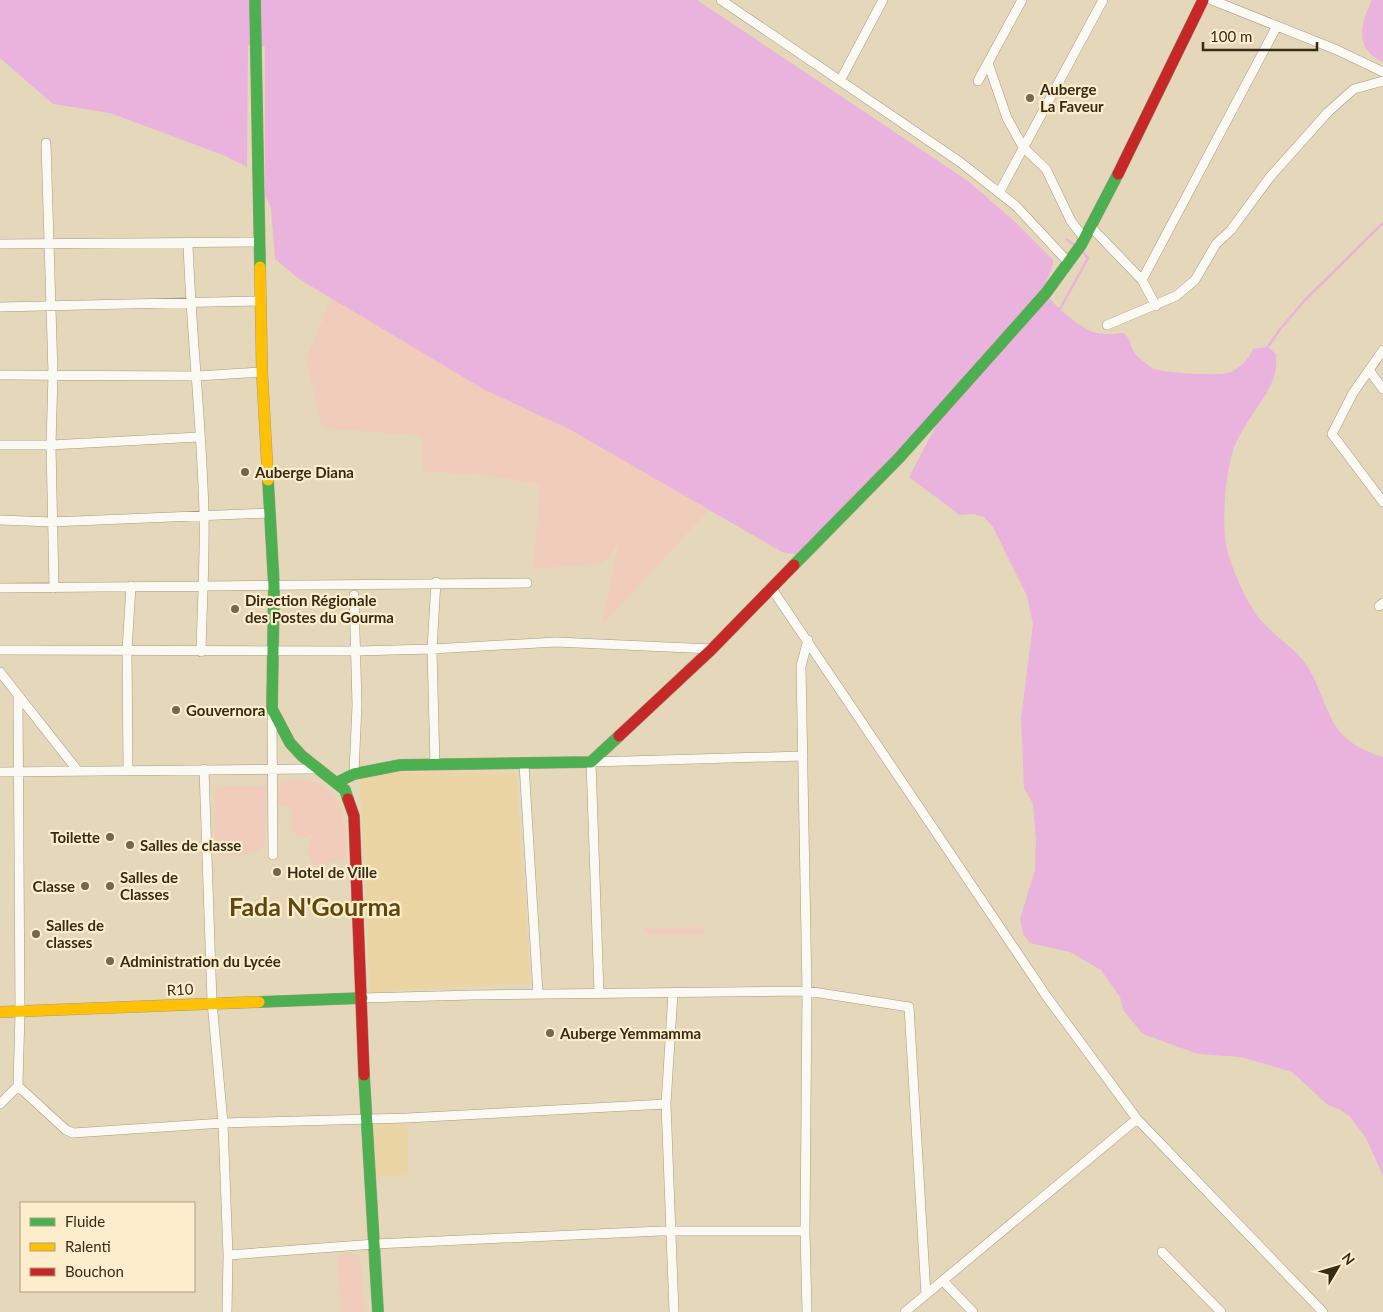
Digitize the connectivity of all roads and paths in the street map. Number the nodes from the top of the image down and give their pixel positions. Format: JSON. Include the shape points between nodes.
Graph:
{"nodes":[{"id":1,"x":721,"y":0,"type":"edge"},
{"id":2,"x":883,"y":0,"type":"edge"},
{"id":3,"x":1022,"y":0,"type":"edge"},
{"id":4,"x":1103,"y":0,"type":"edge"},
{"id":5,"x":1203,"y":0,"type":"edge"},
{"id":6,"x":1212,"y":0,"type":"edge"},
{"id":7,"x":255,"y":3,"type":"edge"},
{"id":8,"x":1277,"y":26,"type":"junction"},
{"id":9,"x":988,"y":63,"type":"junction"},
{"id":10,"x":1383,"y":72,"type":"edge"},
{"id":11,"x":840,"y":81,"type":"junction"},
{"id":12,"x":978,"y":81,"type":"dead end"},
{"id":13,"x":1383,"y":81,"type":"edge"},
{"id":14,"x":46,"y":143,"type":"dead end"},
{"id":15,"x":1023,"y":147,"type":"junction"},
{"id":16,"x":999,"y":193,"type":"junction"},
{"id":17,"x":1090,"y":226,"type":"junction"},
{"id":18,"x":188,"y":242,"type":"junction"},
{"id":19,"x":259,"y":242,"type":"junction"},
{"id":20,"x":0,"y":244,"type":"edge"},
{"id":21,"x":48,"y":244,"type":"junction"},
{"id":22,"x":1080,"y":245,"type":"junction"},
{"id":23,"x":1069,"y":263,"type":"junction"},
{"id":24,"x":1142,"y":280,"type":"junction"},
{"id":25,"x":260,"y":301,"type":"junction"},
{"id":26,"x":190,"y":303,"type":"junction"},
{"id":27,"x":51,"y":306,"type":"junction"},
{"id":28,"x":1156,"y":306,"type":"junction"},
{"id":29,"x":0,"y":307,"type":"edge"},
{"id":30,"x":1107,"y":324,"type":"dead end"},
{"id":31,"x":1383,"y":350,"type":"edge"},
{"id":32,"x":1369,"y":370,"type":"junction"},
{"id":33,"x":262,"y":372,"type":"junction"},
{"id":34,"x":53,"y":374,"type":"junction"},
{"id":35,"x":0,"y":375,"type":"edge"},
{"id":36,"x":197,"y":376,"type":"junction"},
{"id":37,"x":1383,"y":389,"type":"edge"},
{"id":38,"x":199,"y":437,"type":"junction"},
{"id":39,"x":0,"y":445,"type":"edge"},
{"id":40,"x":50,"y":445,"type":"junction"},
{"id":41,"x":1383,"y":502,"type":"edge"},
{"id":42,"x":270,"y":513,"type":"junction"},
{"id":43,"x":204,"y":516,"type":"junction"},
{"id":44,"x":0,"y":520,"type":"edge"},
{"id":45,"x":51,"y":522,"type":"junction"},
{"id":46,"x":436,"y":582,"type":"junction"},
{"id":47,"x":527,"y":582,"type":"dead end"},
{"id":48,"x":203,"y":584,"type":"junction"},
{"id":49,"x":131,"y":586,"type":"junction"},
{"id":50,"x":274,"y":586,"type":"junction"},
{"id":51,"x":0,"y":588,"type":"edge"},
{"id":52,"x":54,"y":588,"type":"junction"},
{"id":53,"x":772,"y":589,"type":"junction"},
{"id":54,"x":354,"y":595,"type":"dead end"},
{"id":55,"x":808,"y":640,"type":"junction"},
{"id":56,"x":712,"y":649,"type":"junction"},
{"id":57,"x":0,"y":650,"type":"edge"},
{"id":58,"x":127,"y":650,"type":"junction"},
{"id":59,"x":273,"y":650,"type":"junction"},
{"id":60,"x":432,"y":650,"type":"junction"},
{"id":61,"x":356,"y":651,"type":"junction"},
{"id":62,"x":201,"y":652,"type":"junction"},
{"id":63,"x":0,"y":672,"type":"edge"},
{"id":64,"x":18,"y":698,"type":"junction"},
{"id":65,"x":272,"y":709,"type":"junction"},
{"id":66,"x":803,"y":756,"type":"junction"},
{"id":67,"x":591,"y":762,"type":"junction"},
{"id":68,"x":524,"y":764,"type":"junction"},
{"id":69,"x":435,"y":765,"type":"junction"},
{"id":70,"x":273,"y":768,"type":"junction"},
{"id":71,"x":128,"y":769,"type":"junction"},
{"id":72,"x":204,"y":769,"type":"junction"},
{"id":73,"x":318,"y":769,"type":"junction"},
{"id":74,"x":78,"y":771,"type":"junction"},
{"id":75,"x":0,"y":772,"type":"edge"},
{"id":76,"x":17,"y":772,"type":"junction"},
{"id":77,"x":354,"y":773,"type":"junction"},
{"id":78,"x":338,"y":782,"type":"junction"},
{"id":79,"x":273,"y":855,"type":"dead end"},
{"id":80,"x":807,"y":991,"type":"junction"},
{"id":81,"x":673,"y":992,"type":"junction"},
{"id":82,"x":599,"y":993,"type":"junction"},
{"id":83,"x":538,"y":994,"type":"junction"},
{"id":84,"x":362,"y":998,"type":"junction"},
{"id":85,"x":212,"y":1002,"type":"junction"},
{"id":86,"x":0,"y":1012,"type":"edge"},
{"id":87,"x":20,"y":1012,"type":"junction"},
{"id":88,"x":18,"y":1086,"type":"junction"},
{"id":89,"x":0,"y":1104,"type":"edge"},
{"id":90,"x":666,"y":1104,"type":"junction"},
{"id":91,"x":1137,"y":1119,"type":"junction"},
{"id":92,"x":366,"y":1120,"type":"junction"},
{"id":93,"x":223,"y":1123,"type":"junction"},
{"id":94,"x":671,"y":1231,"type":"junction"},
{"id":95,"x":804,"y":1232,"type":"junction"},
{"id":96,"x":375,"y":1244,"type":"junction"},
{"id":97,"x":1162,"y":1252,"type":"dead end"},
{"id":98,"x":228,"y":1255,"type":"junction"},
{"id":99,"x":943,"y":1281,"type":"junction"},
{"id":100,"x":926,"y":1295,"type":"junction"},
{"id":101,"x":227,"y":1312,"type":"edge"},
{"id":102,"x":378,"y":1312,"type":"edge"},
{"id":103,"x":674,"y":1312,"type":"edge"},
{"id":104,"x":807,"y":1312,"type":"edge"},
{"id":105,"x":906,"y":1312,"type":"edge"},
{"id":106,"x":973,"y":1312,"type":"edge"},
{"id":107,"x":1221,"y":1312,"type":"edge"},
{"id":108,"x":1323,"y":1312,"type":"edge"}],
"edges":[{"from":1,"to":11,"type":"street"},
{"from":2,"to":11,"type":"street"},
{"from":3,"to":9,"type":"street"},
{"from":4,"to":15,"type":"street"},
{"from":5,"to":17,"type":"main road","via":[[1150,112]]},
{"from":6,"to":8,"type":"street"},
{"from":7,"to":19,"type":"main road"},
{"from":8,"to":10,"type":"street"},
{"from":8,"to":24,"type":"street"},
{"from":9,"to":12,"type":"street"},
{"from":9,"to":15,"type":"street","via":[[1007,118]]},
{"from":11,"to":16,"type":"street","via":[[960,162]]},
{"from":13,"to":28,"type":"street","via":[[1354,89],[1328,112],[1270,177],[1232,230],[1216,244],[1194,280],[1176,296]]},
{"from":14,"to":21,"type":"street"},
{"from":15,"to":16,"type":"street"},
{"from":15,"to":22,"type":"street","via":[[1046,169]]},
{"from":16,"to":23,"type":"street","via":[[1016,206]]},
{"from":17,"to":22,"type":"main road"},
{"from":17,"to":24,"type":"street"},
{"from":18,"to":19,"type":"street"},
{"from":18,"to":21,"type":"street"},
{"from":18,"to":26,"type":"street"},
{"from":19,"to":25,"type":"main road"},
{"from":20,"to":21,"type":"street"},
{"from":21,"to":27,"type":"street"},
{"from":22,"to":23,"type":"main road"},
{"from":23,"to":53,"type":"main road","via":[[944,409]]},
{"from":24,"to":28,"type":"street"},
{"from":25,"to":26,"type":"street"},
{"from":25,"to":33,"type":"main road"},
{"from":26,"to":27,"type":"street"},
{"from":26,"to":36,"type":"street"},
{"from":27,"to":29,"type":"street"},
{"from":27,"to":34,"type":"street"},
{"from":28,"to":30,"type":"street"},
{"from":31,"to":32,"type":"street"},
{"from":32,"to":37,"type":"street"},
{"from":32,"to":41,"type":"street","via":[[1332,434]]},
{"from":33,"to":36,"type":"street"},
{"from":33,"to":42,"type":"main road"},
{"from":34,"to":35,"type":"street"},
{"from":34,"to":36,"type":"street"},
{"from":34,"to":40,"type":"street"},
{"from":36,"to":38,"type":"street"},
{"from":38,"to":40,"type":"street"},
{"from":38,"to":43,"type":"street"},
{"from":39,"to":40,"type":"street"},
{"from":40,"to":45,"type":"street"},
{"from":42,"to":43,"type":"street"},
{"from":42,"to":50,"type":"main road"},
{"from":43,"to":45,"type":"street"},
{"from":43,"to":48,"type":"street"},
{"from":44,"to":45,"type":"street"},
{"from":45,"to":52,"type":"street"},
{"from":46,"to":47,"type":"street"},
{"from":46,"to":50,"type":"street"},
{"from":46,"to":60,"type":"street"},
{"from":48,"to":49,"type":"street"},
{"from":48,"to":50,"type":"street"},
{"from":48,"to":62,"type":"street"},
{"from":49,"to":52,"type":"street"},
{"from":49,"to":58,"type":"street"},
{"from":50,"to":59,"type":"main road"},
{"from":51,"to":52,"type":"street"},
{"from":53,"to":55,"type":"street"},
{"from":53,"to":56,"type":"main road"},
{"from":54,"to":61,"type":"street"},
{"from":55,"to":66,"type":"street","via":[[800,666]]},
{"from":55,"to":91,"type":"street","via":[[1052,1004]]},
{"from":56,"to":60,"type":"street","via":[[556,642]]},
{"from":56,"to":67,"type":"main road"},
{"from":57,"to":58,"type":"street"},
{"from":58,"to":62,"type":"street"},
{"from":58,"to":71,"type":"street"},
{"from":59,"to":61,"type":"street"},
{"from":59,"to":62,"type":"street"},
{"from":59,"to":65,"type":"main road"},
{"from":60,"to":61,"type":"street"},
{"from":60,"to":69,"type":"street"},
{"from":61,"to":77,"type":"street"},
{"from":63,"to":64,"type":"street"},
{"from":64,"to":74,"type":"street"},
{"from":64,"to":76,"type":"street"},
{"from":65,"to":70,"type":"street"},
{"from":65,"to":73,"type":"main road","via":[[290,743]]},
{"from":66,"to":67,"type":"street"},
{"from":66,"to":80,"type":"street"},
{"from":67,"to":68,"type":"main road"},
{"from":67,"to":82,"type":"street"},
{"from":68,"to":69,"type":"main road"},
{"from":68,"to":83,"type":"street"},
{"from":69,"to":77,"type":"main road","via":[[375,767]]},
{"from":70,"to":72,"type":"street"},
{"from":70,"to":73,"type":"street"},
{"from":70,"to":79,"type":"street"},
{"from":71,"to":72,"type":"street"},
{"from":71,"to":74,"type":"street"},
{"from":72,"to":85,"type":"street"},
{"from":73,"to":78,"type":"main road"},
{"from":74,"to":76,"type":"street"},
{"from":75,"to":76,"type":"street"},
{"from":76,"to":87,"type":"street"},
{"from":77,"to":78,"type":"main road"},
{"from":78,"to":84,"type":"main road","via":[[349,798],[354,816]]},
{"from":80,"to":81,"type":"street"},
{"from":80,"to":95,"type":"street"},
{"from":80,"to":100,"type":"street","via":[[909,1007]]},
{"from":81,"to":82,"type":"street"},
{"from":81,"to":90,"type":"street"},
{"from":82,"to":83,"type":"street"},
{"from":83,"to":84,"type":"street"},
{"from":84,"to":85,"type":"main road","name":"R10"},
{"from":84,"to":92,"type":"main road"},
{"from":85,"to":87,"type":"main road","name":"R10"},
{"from":85,"to":93,"type":"street"},
{"from":86,"to":87,"type":"main road","name":"R10"},
{"from":87,"to":88,"type":"street"},
{"from":88,"to":89,"type":"street"},
{"from":88,"to":93,"type":"street","via":[[73,1133]]},
{"from":90,"to":92,"type":"street"},
{"from":90,"to":94,"type":"street"},
{"from":91,"to":99,"type":"street"},
{"from":91,"to":108,"type":"street"},
{"from":92,"to":93,"type":"street"},
{"from":92,"to":96,"type":"main road"},
{"from":93,"to":98,"type":"street"},
{"from":94,"to":95,"type":"street"},
{"from":94,"to":96,"type":"street"},
{"from":94,"to":103,"type":"street"},
{"from":95,"to":104,"type":"street"},
{"from":96,"to":98,"type":"street"},
{"from":96,"to":102,"type":"main road"},
{"from":97,"to":107,"type":"street"},
{"from":98,"to":101,"type":"street"},
{"from":99,"to":100,"type":"street"},
{"from":99,"to":106,"type":"street"},
{"from":100,"to":105,"type":"street"}]}
